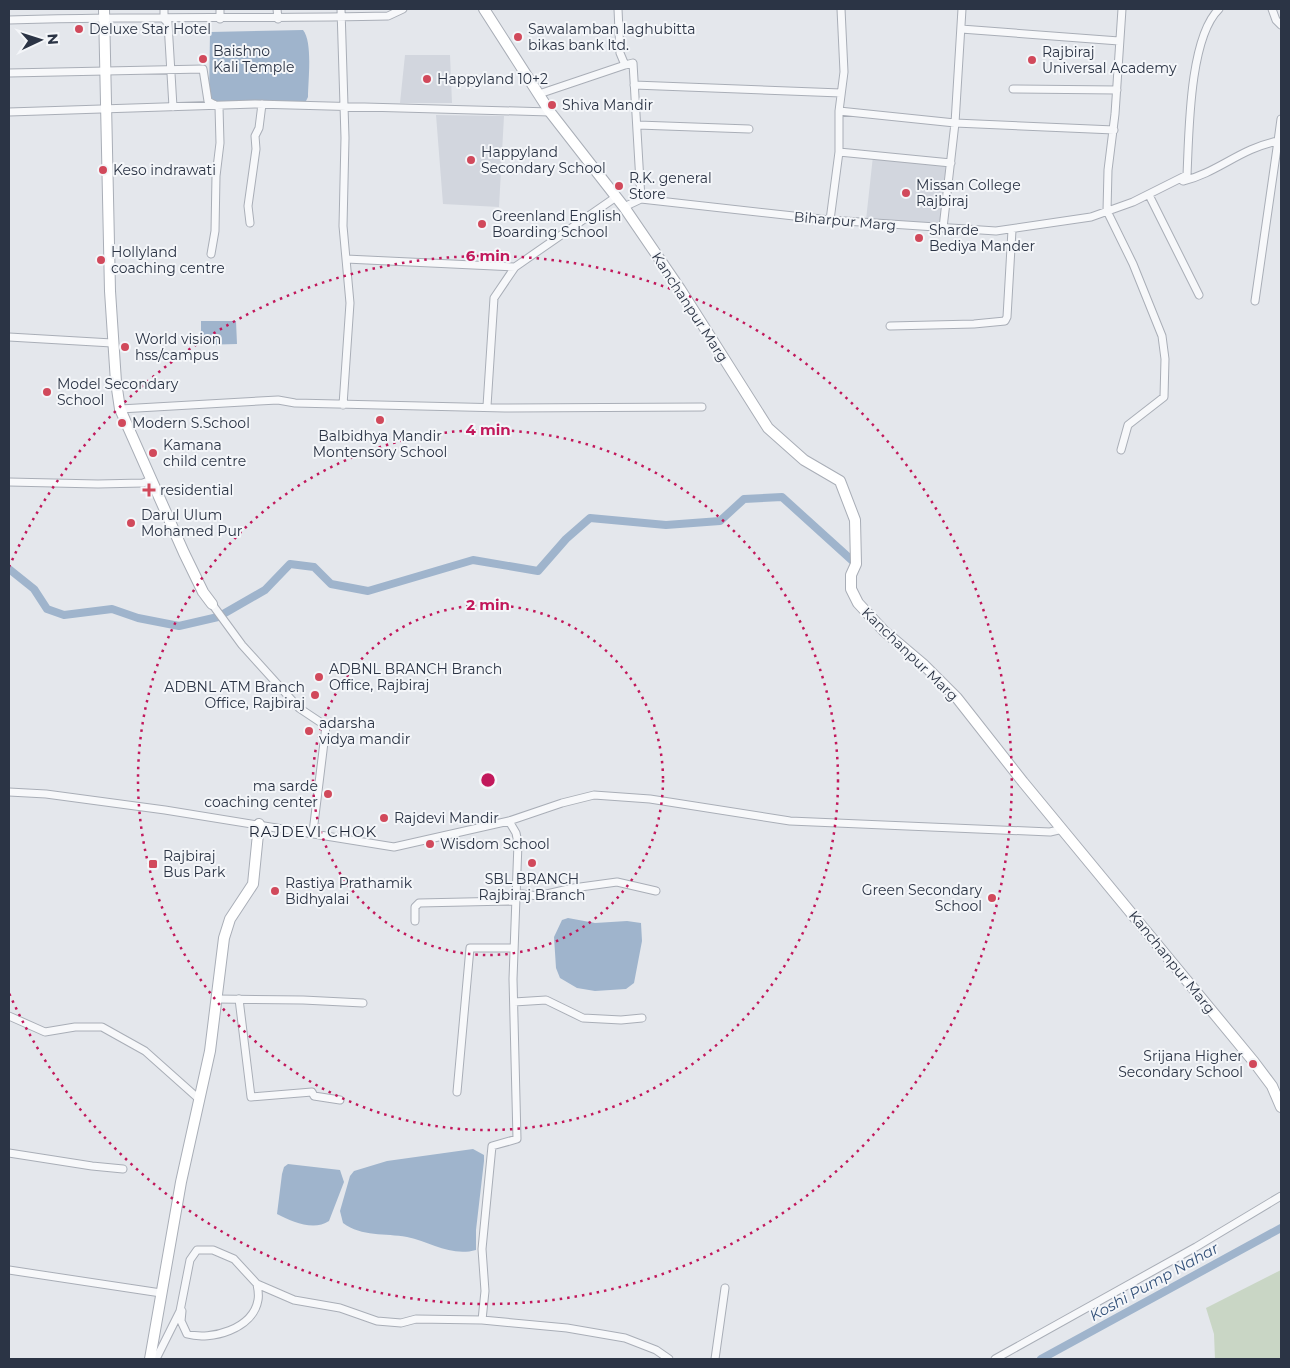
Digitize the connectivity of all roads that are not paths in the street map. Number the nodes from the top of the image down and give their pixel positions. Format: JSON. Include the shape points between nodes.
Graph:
{"nodes":[{"id":1,"x":164,"y":9,"type":"edge"},
{"id":2,"x":220,"y":9,"type":"edge"},
{"id":3,"x":278,"y":9,"type":"edge"},
{"id":4,"x":341,"y":9,"type":"edge"},
{"id":5,"x":403,"y":9,"type":"edge"},
{"id":6,"x":484,"y":9,"type":"edge"},
{"id":7,"x":618,"y":9,"type":"edge"},
{"id":8,"x":841,"y":9,"type":"edge"},
{"id":9,"x":962,"y":9,"type":"edge"},
{"id":10,"x":1122,"y":9,"type":"edge"},
{"id":11,"x":1219,"y":9,"type":"edge"},
{"id":12,"x":1272,"y":9,"type":"edge"},
{"id":13,"x":104,"y":13,"type":"edge"},
{"id":14,"x":341,"y":17,"type":"junction"},
{"id":15,"x":164,"y":19,"type":"junction"},
{"id":16,"x":220,"y":19,"type":"junction"},
{"id":17,"x":278,"y":19,"type":"junction"},
{"id":18,"x":9,"y":20,"type":"edge"},
{"id":19,"x":1281,"y":25,"type":"edge"},
{"id":20,"x":961,"y":29,"type":"junction"},
{"id":21,"x":1119,"y":41,"type":"junction"},
{"id":22,"x":625,"y":65,"type":"junction"},
{"id":23,"x":170,"y":68,"type":"junction"},
{"id":24,"x":105,"y":70,"type":"junction"},
{"id":25,"x":9,"y":73,"type":"edge"},
{"id":26,"x":634,"y":85,"type":"junction"},
{"id":27,"x":1013,"y":88,"type":"dead end"},
{"id":28,"x":1117,"y":90,"type":"junction"},
{"id":29,"x":841,"y":93,"type":"junction"},
{"id":30,"x":539,"y":94,"type":"junction"},
{"id":31,"x":262,"y":104,"type":"junction"},
{"id":32,"x":344,"y":106,"type":"junction"},
{"id":33,"x":173,"y":107,"type":"junction"},
{"id":34,"x":219,"y":107,"type":"junction"},
{"id":35,"x":106,"y":110,"type":"junction"},
{"id":36,"x":839,"y":111,"type":"junction"},
{"id":37,"x":9,"y":112,"type":"edge"},
{"id":38,"x":550,"y":112,"type":"junction"},
{"id":39,"x":1281,"y":119,"type":"edge"},
{"id":40,"x":955,"y":123,"type":"junction"},
{"id":41,"x":638,"y":125,"type":"junction"},
{"id":42,"x":749,"y":129,"type":"dead end"},
{"id":43,"x":1114,"y":130,"type":"junction"},
{"id":44,"x":1279,"y":140,"type":"edge"},
{"id":45,"x":839,"y":152,"type":"junction"},
{"id":46,"x":951,"y":164,"type":"junction"},
{"id":47,"x":1178,"y":182,"type":"junction"},
{"id":48,"x":1149,"y":195,"type":"junction"},
{"id":49,"x":616,"y":197,"type":"junction"},
{"id":50,"x":641,"y":200,"type":"junction"},
{"id":51,"x":624,"y":207,"type":"junction"},
{"id":52,"x":1107,"y":211,"type":"junction"},
{"id":53,"x":830,"y":220,"type":"junction"},
{"id":54,"x":250,"y":223,"type":"dead end"},
{"id":55,"x":943,"y":228,"type":"junction"},
{"id":56,"x":1012,"y":230,"type":"junction"},
{"id":57,"x":211,"y":254,"type":"dead end"},
{"id":58,"x":346,"y":260,"type":"junction"},
{"id":59,"x":515,"y":267,"type":"junction"},
{"id":60,"x":1199,"y":295,"type":"dead end"},
{"id":61,"x":1255,"y":301,"type":"dead end"},
{"id":62,"x":890,"y":326,"type":"dead end"},
{"id":63,"x":9,"y":337,"type":"edge"},
{"id":64,"x":112,"y":343,"type":"junction"},
{"id":65,"x":343,"y":405,"type":"junction"},
{"id":66,"x":487,"y":406,"type":"junction"},
{"id":67,"x":702,"y":407,"type":"dead end"},
{"id":68,"x":120,"y":408,"type":"junction"},
{"id":69,"x":1120,"y":450,"type":"dead end"},
{"id":70,"x":152,"y":480,"type":"junction"},
{"id":71,"x":9,"y":482,"type":"edge"},
{"id":72,"x":212,"y":604,"type":"joint"},
{"id":73,"x":9,"y":792,"type":"edge"},
{"id":74,"x":509,"y":821,"type":"junction"},
{"id":75,"x":259,"y":824,"type":"junction"},
{"id":76,"x":1063,"y":829,"type":"junction"},
{"id":77,"x":313,"y":832,"type":"junction"},
{"id":78,"x":656,"y":891,"type":"dead end"},
{"id":79,"x":515,"y":897,"type":"junction"},
{"id":80,"x":415,"y":921,"type":"dead end"},
{"id":81,"x":513,"y":948,"type":"junction"},
{"id":82,"x":216,"y":1000,"type":"junction"},
{"id":83,"x":239,"y":1000,"type":"junction"},
{"id":84,"x":514,"y":1002,"type":"junction"},
{"id":85,"x":363,"y":1003,"type":"dead end"},
{"id":86,"x":9,"y":1016,"type":"edge"},
{"id":87,"x":642,"y":1018,"type":"dead end"},
{"id":88,"x":457,"y":1092,"type":"dead end"},
{"id":89,"x":200,"y":1100,"type":"junction"},
{"id":90,"x":340,"y":1100,"type":"dead end"},
{"id":91,"x":1281,"y":1107,"type":"edge"},
{"id":92,"x":9,"y":1153,"type":"edge"},
{"id":93,"x":123,"y":1169,"type":"dead end"},
{"id":94,"x":1281,"y":1196,"type":"edge"},
{"id":95,"x":9,"y":1270,"type":"edge"},
{"id":96,"x":257,"y":1284,"type":"junction"},
{"id":97,"x":184,"y":1286,"type":"junction"},
{"id":98,"x":725,"y":1288,"type":"dead end"},
{"id":99,"x":161,"y":1293,"type":"junction"},
{"id":100,"x":482,"y":1320,"type":"junction"},
{"id":101,"x":150,"y":1359,"type":"edge"},
{"id":102,"x":156,"y":1359,"type":"edge"},
{"id":103,"x":669,"y":1359,"type":"edge"},
{"id":104,"x":716,"y":1359,"type":"edge"},
{"id":105,"x":995,"y":1359,"type":"edge"}],
"edges":[{"from":1,"to":15,"type":"street"},
{"from":2,"to":16,"type":"street"},
{"from":3,"to":17,"type":"street"},
{"from":4,"to":14,"type":"street"},
{"from":5,"to":14,"type":"street","via":[[388,16]]},
{"from":6,"to":30,"type":"main road","name":"Kanchanpur Marg"},
{"from":7,"to":22,"type":"street","via":[[620,53]]},
{"from":8,"to":29,"type":"street","via":[[844,72]]},
{"from":9,"to":20,"type":"street"},
{"from":10,"to":21,"type":"street"},
{"from":11,"to":47,"type":"street","via":[[1203,37],[1195,67],[1187,175]]},
{"from":12,"to":19,"type":"street"},
{"from":13,"to":15,"type":"street"},
{"from":13,"to":18,"type":"street"},
{"from":13,"to":24,"type":"main road"},
{"from":14,"to":17,"type":"street"},
{"from":14,"to":32,"type":"street"},
{"from":15,"to":16,"type":"street"},
{"from":15,"to":23,"type":"street","via":[[168,23]]},
{"from":16,"to":17,"type":"street"},
{"from":20,"to":21,"type":"street"},
{"from":20,"to":40,"type":"street"},
{"from":21,"to":28,"type":"street"},
{"from":22,"to":26,"type":"street","via":[[632,63]]},
{"from":22,"to":30,"type":"street"},
{"from":23,"to":24,"type":"street"},
{"from":23,"to":33,"type":"street"},
{"from":23,"to":34,"type":"street","via":[[203,69],[208,101]]},
{"from":24,"to":25,"type":"street"},
{"from":24,"to":35,"type":"main road"},
{"from":26,"to":29,"type":"street"},
{"from":26,"to":41,"type":"street"},
{"from":27,"to":28,"type":"street"},
{"from":28,"to":43,"type":"street"},
{"from":29,"to":36,"type":"street"},
{"from":30,"to":38,"type":"main road","name":"Kanchanpur Marg"},
{"from":31,"to":32,"type":"street"},
{"from":31,"to":34,"type":"street"},
{"from":31,"to":54,"type":"street","via":[[255,136],[248,206]]},
{"from":32,"to":38,"type":"street"},
{"from":32,"to":58,"type":"street","via":[[343,226]]},
{"from":33,"to":34,"type":"street"},
{"from":33,"to":35,"type":"street"},
{"from":34,"to":57,"type":"street","via":[[220,143]]},
{"from":35,"to":37,"type":"street"},
{"from":35,"to":64,"type":"main road"},
{"from":36,"to":40,"type":"street"},
{"from":36,"to":45,"type":"street"},
{"from":38,"to":49,"type":"main road","name":"Kanchanpur Marg"},
{"from":39,"to":44,"type":"street"},
{"from":40,"to":43,"type":"street"},
{"from":40,"to":46,"type":"street"},
{"from":41,"to":42,"type":"street"},
{"from":41,"to":50,"type":"street"},
{"from":43,"to":52,"type":"street","via":[[1108,170]]},
{"from":44,"to":47,"type":"street","name":"Biharpur Marg","via":[[1257,145],[1210,170]]},
{"from":44,"to":61,"type":"street"},
{"from":45,"to":46,"type":"street"},
{"from":45,"to":53,"type":"street"},
{"from":46,"to":55,"type":"street"},
{"from":47,"to":48,"type":"street","name":"Biharpur Marg"},
{"from":48,"to":52,"type":"street","name":"Biharpur Marg"},
{"from":48,"to":60,"type":"street"},
{"from":49,"to":51,"type":"main road","name":"Kanchanpur Marg"},
{"from":49,"to":59,"type":"street"},
{"from":50,"to":51,"type":"street","name":"Biharpur Marg"},
{"from":50,"to":53,"type":"street","name":"Biharpur Marg"},
{"from":51,"to":76,"type":"main road","name":"Kanchanpur Marg","via":[[768,428],[804,460],[840,481],[855,520],[856,564],[851,575],[851,589],[858,603],[957,698]]},
{"from":52,"to":56,"type":"street","name":"Biharpur Marg","via":[[1070,222]]},
{"from":52,"to":69,"type":"street","via":[[1152,308],[1162,336],[1165,359],[1164,397],[1128,425]]},
{"from":53,"to":55,"type":"street","name":"Biharpur Marg"},
{"from":55,"to":56,"type":"street","name":"Biharpur Marg"},
{"from":56,"to":62,"type":"street","via":[[1005,321]]},
{"from":58,"to":59,"type":"street"},
{"from":58,"to":65,"type":"street","via":[[350,303]]},
{"from":59,"to":66,"type":"street","via":[[494,298]]},
{"from":63,"to":64,"type":"street"},
{"from":64,"to":68,"type":"main road"},
{"from":65,"to":66,"type":"street"},
{"from":65,"to":68,"type":"street","via":[[278,400]]},
{"from":66,"to":67,"type":"street"},
{"from":68,"to":70,"type":"main road"},
{"from":70,"to":71,"type":"street","via":[[98,484]]},
{"from":70,"to":72,"type":"main road","via":[[188,561]]},
{"from":72,"to":77,"type":"street","via":[[242,645],[298,708],[326,726]]},
{"from":73,"to":75,"type":"street","via":[[46,794]]},
{"from":74,"to":76,"type":"street","via":[[594,795],[650,799],[790,821],[1041,831]]},
{"from":74,"to":77,"type":"street","via":[[394,847]]},
{"from":74,"to":79,"type":"street","via":[[518,843]]},
{"from":75,"to":77,"type":"street"},
{"from":75,"to":82,"type":"main road","via":[[253,884],[230,919],[224,938]]},
{"from":76,"to":91,"type":"main road","name":"Kanchanpur Marg","via":[[1254,1062],[1272,1086]]},
{"from":78,"to":79,"type":"street","via":[[617,882]]},
{"from":79,"to":80,"type":"street","via":[[419,903],[415,907]]},
{"from":79,"to":81,"type":"street"},
{"from":81,"to":84,"type":"street"},
{"from":81,"to":88,"type":"street","via":[[470,948]]},
{"from":82,"to":83,"type":"street"},
{"from":82,"to":89,"type":"main road"},
{"from":83,"to":85,"type":"street"},
{"from":83,"to":90,"type":"street","via":[[251,1096],[312,1092],[314,1096]]},
{"from":84,"to":87,"type":"street","via":[[546,1000],[583,1018]]},
{"from":84,"to":100,"type":"street","via":[[517,1139],[492,1146],[482,1249],[485,1291]]},
{"from":86,"to":89,"type":"street","via":[[45,1032],[102,1027],[145,1051]]},
{"from":89,"to":99,"type":"main road"},
{"from":92,"to":93,"type":"street"},
{"from":94,"to":105,"type":"street"},
{"from":95,"to":99,"type":"street"},
{"from":96,"to":97,"type":"street","via":[[234,1259],[213,1250],[197,1250],[190,1260]]},
{"from":96,"to":97,"type":"street","via":[[258,1300],[248,1318],[232,1329],[200,1338],[187,1334],[181,1321]]},
{"from":96,"to":100,"type":"street","via":[[294,1300],[340,1308],[377,1321]]},
{"from":97,"to":102,"type":"street","via":[[180,1312]]},
{"from":98,"to":104,"type":"street"},
{"from":99,"to":101,"type":"main road"},
{"from":100,"to":103,"type":"street","via":[[567,1328],[625,1338],[656,1350]]}]}
